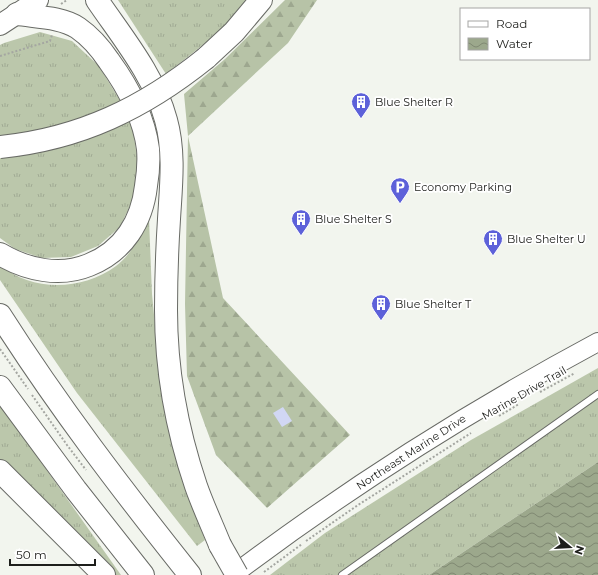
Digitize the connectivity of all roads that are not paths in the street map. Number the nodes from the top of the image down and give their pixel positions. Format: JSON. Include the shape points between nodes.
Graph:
{"nodes":[{"id":1,"x":38,"y":0,"type":"edge"},
{"id":2,"x":97,"y":0,"type":"edge"},
{"id":3,"x":261,"y":0,"type":"edge"},
{"id":4,"x":9,"y":19,"type":"edge"},
{"id":5,"x":0,"y":147,"type":"edge"},
{"id":6,"x":0,"y":254,"type":"edge"},
{"id":7,"x":0,"y":315,"type":"edge"},
{"id":8,"x":598,"y":342,"type":"edge"},
{"id":9,"x":0,"y":387,"type":"edge"},
{"id":10,"x":598,"y":394,"type":"edge"},
{"id":11,"x":0,"y":471,"type":"edge"},
{"id":12,"x":0,"y":485,"type":"edge"},
{"id":13,"x":70,"y":540,"type":"junction"},
{"id":14,"x":187,"y":572,"type":"edge"},
{"id":15,"x":104,"y":575,"type":"edge"},
{"id":16,"x":143,"y":575,"type":"edge"},
{"id":17,"x":233,"y":575,"type":"edge"},
{"id":18,"x":237,"y":575,"type":"edge"},
{"id":19,"x":342,"y":575,"type":"edge"}],
"edges":[{"from":1,"to":4,"type":"main road"},
{"from":2,"to":18,"type":"highway","bridge":true,"via":[[144,70],[161,104],[166,121],[172,159],[166,311],[177,419],[196,486],[220,545]]},
{"from":3,"to":5,"type":"highway","bridge":true,"via":[[234,32],[206,58],[183,77],[147,100],[84,129],[57,137]]},
{"from":4,"to":6,"type":"highway","via":[[68,23],[78,28],[102,51],[129,91],[136,108],[148,149],[148,174],[145,198],[134,226],[126,239],[105,257],[84,267],[51,272],[26,266]]},
{"from":7,"to":14,"type":"highway","via":[[83,437]]},
{"from":8,"to":17,"type":"main road","name":"Northeast Marine Drive","via":[[518,386],[408,453]]},
{"from":9,"to":16,"type":"highway"},
{"from":10,"to":19,"type":"lane"},
{"from":11,"to":13,"type":"highway"},
{"from":12,"to":13,"type":"highway"},
{"from":13,"to":15,"type":"highway"}]}
